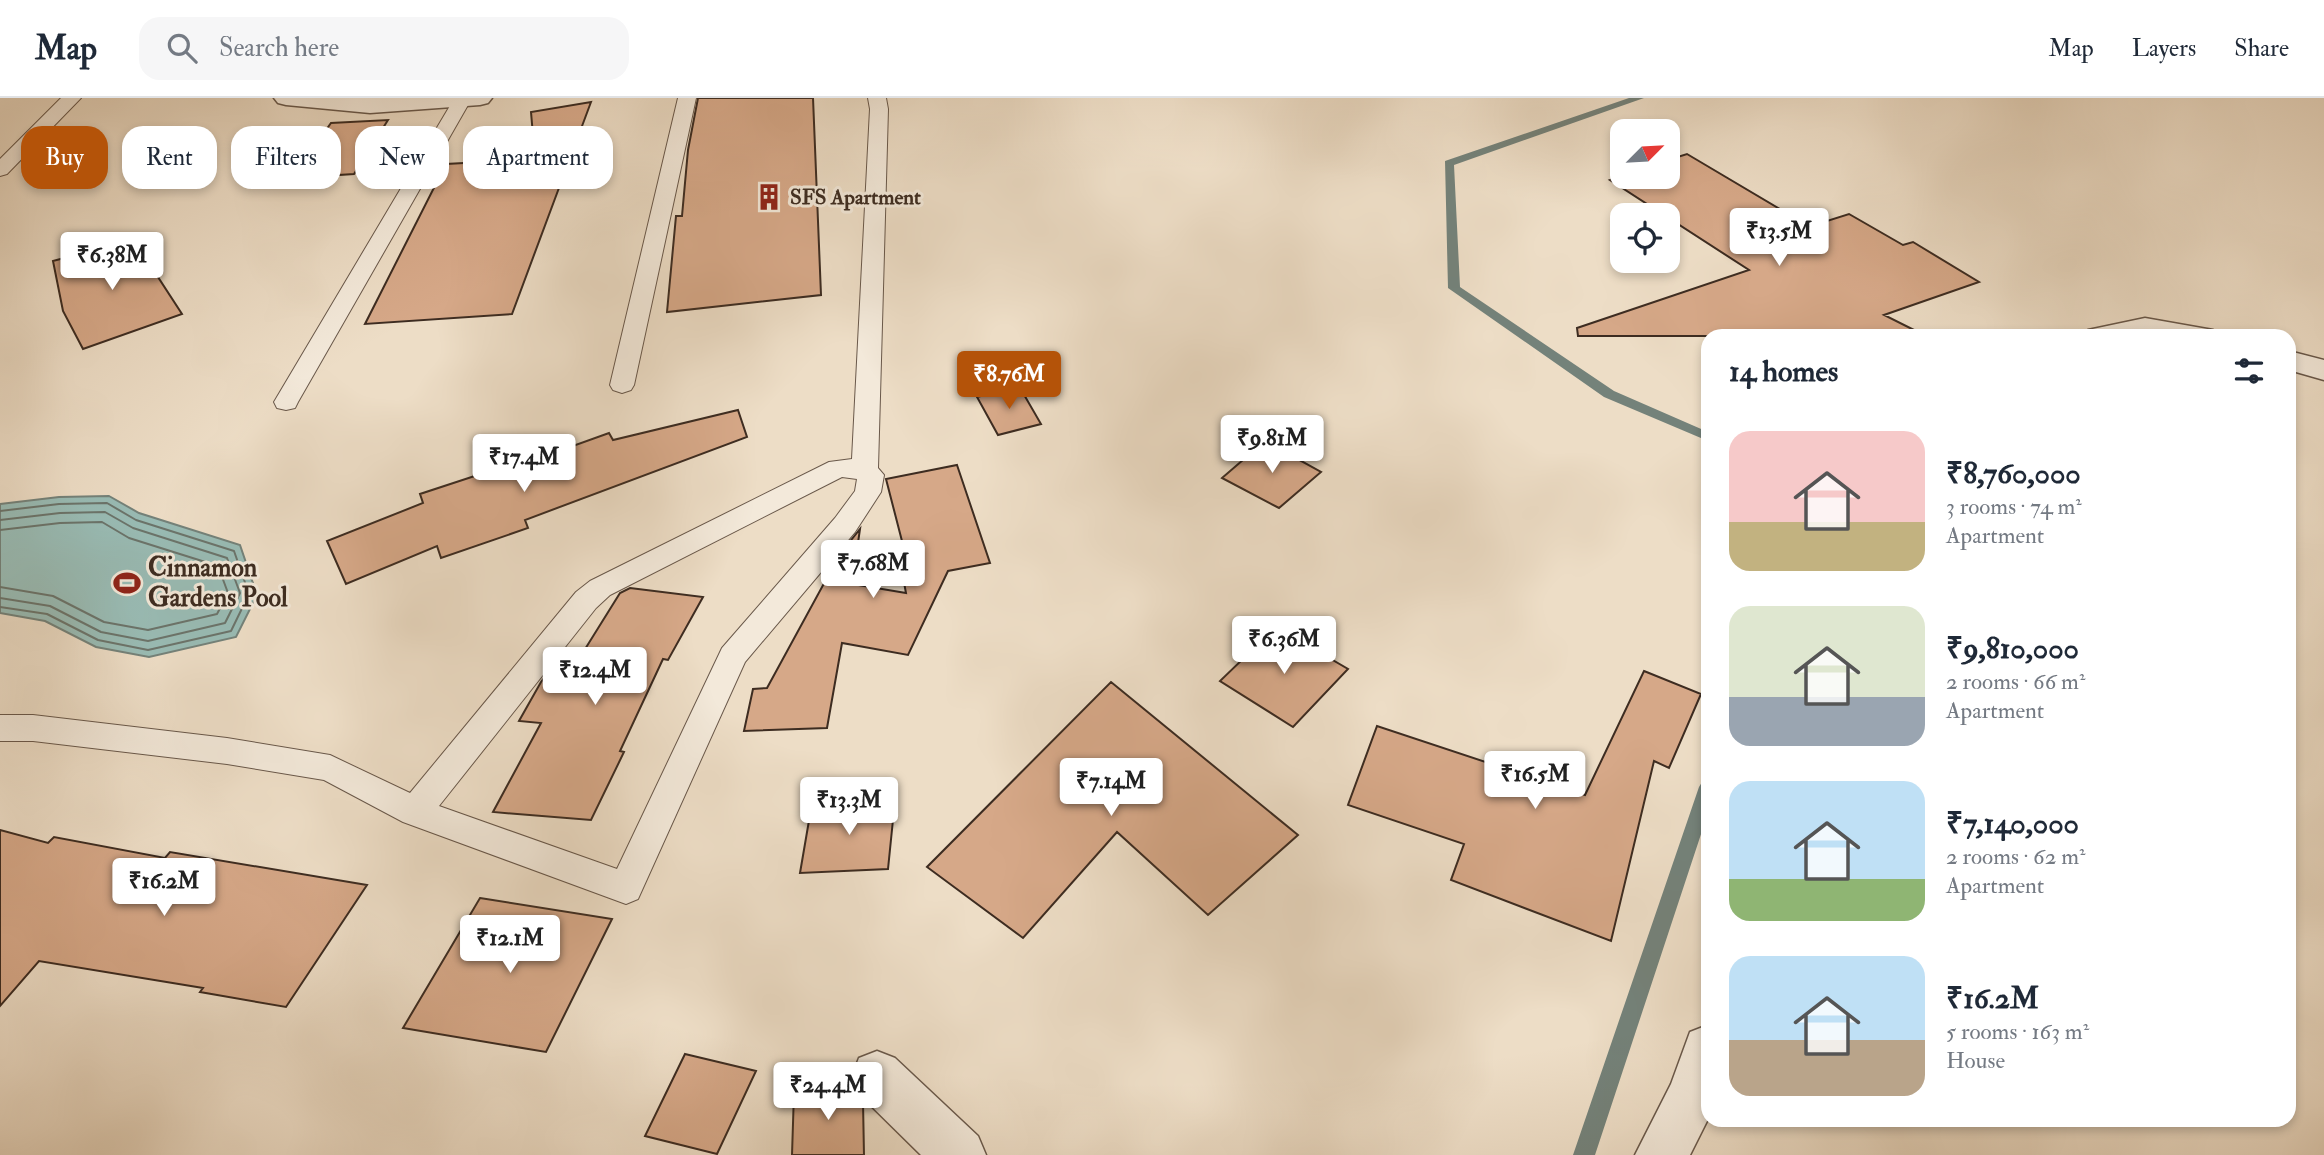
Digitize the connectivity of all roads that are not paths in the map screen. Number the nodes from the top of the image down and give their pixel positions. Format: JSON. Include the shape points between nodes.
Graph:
{"nodes":[{"id":1,"x":72,"y":98,"type":"edge"},
{"id":2,"x":286,"y":98,"type":"edge"},
{"id":3,"x":687,"y":98,"type":"edge"},
{"id":4,"x":877,"y":98,"type":"edge"},
{"id":5,"x":471,"y":99,"type":"edge"},
{"id":6,"x":0,"y":170,"type":"edge"},
{"id":7,"x":2136,"y":329,"type":"edge"},
{"id":8,"x":2158,"y":329,"type":"edge"},
{"id":9,"x":2296,"y":362,"type":"edge"},
{"id":10,"x":2324,"y":370,"type":"edge"},
{"id":11,"x":622,"y":385,"type":"dead end"},
{"id":12,"x":286,"y":402,"type":"dead end"},
{"id":13,"x":865,"y":470,"type":"junction"},
{"id":14,"x":0,"y":728,"type":"edge"},
{"id":15,"x":415,"y":812,"type":"junction"},
{"id":16,"x":1701,"y":1070,"type":"edge"},
{"id":17,"x":877,"y":1076,"type":"dead end"},
{"id":18,"x":959,"y":1155,"type":"edge"},
{"id":19,"x":1662,"y":1155,"type":"edge"}],
"edges":[{"from":1,"to":6,"type":"lane"},
{"from":2,"to":5,"type":"street","via":[[370,106]]},
{"from":3,"to":11,"type":"lane"},
{"from":4,"to":13,"type":"lane"},
{"from":5,"to":12,"type":"lane"},
{"from":7,"to":8,"type":"street"},
{"from":9,"to":10,"type":"street"},
{"from":13,"to":15,"type":"lane","via":[[838,468],[600,588]]},
{"from":13,"to":15,"type":"lane","via":[[872,485],[853,514],[733,656],[626,888]]},
{"from":14,"to":15,"type":"lane","via":[[227,751],[330,768]]},
{"from":16,"to":19,"type":"street"},
{"from":17,"to":18,"type":"street"}]}
